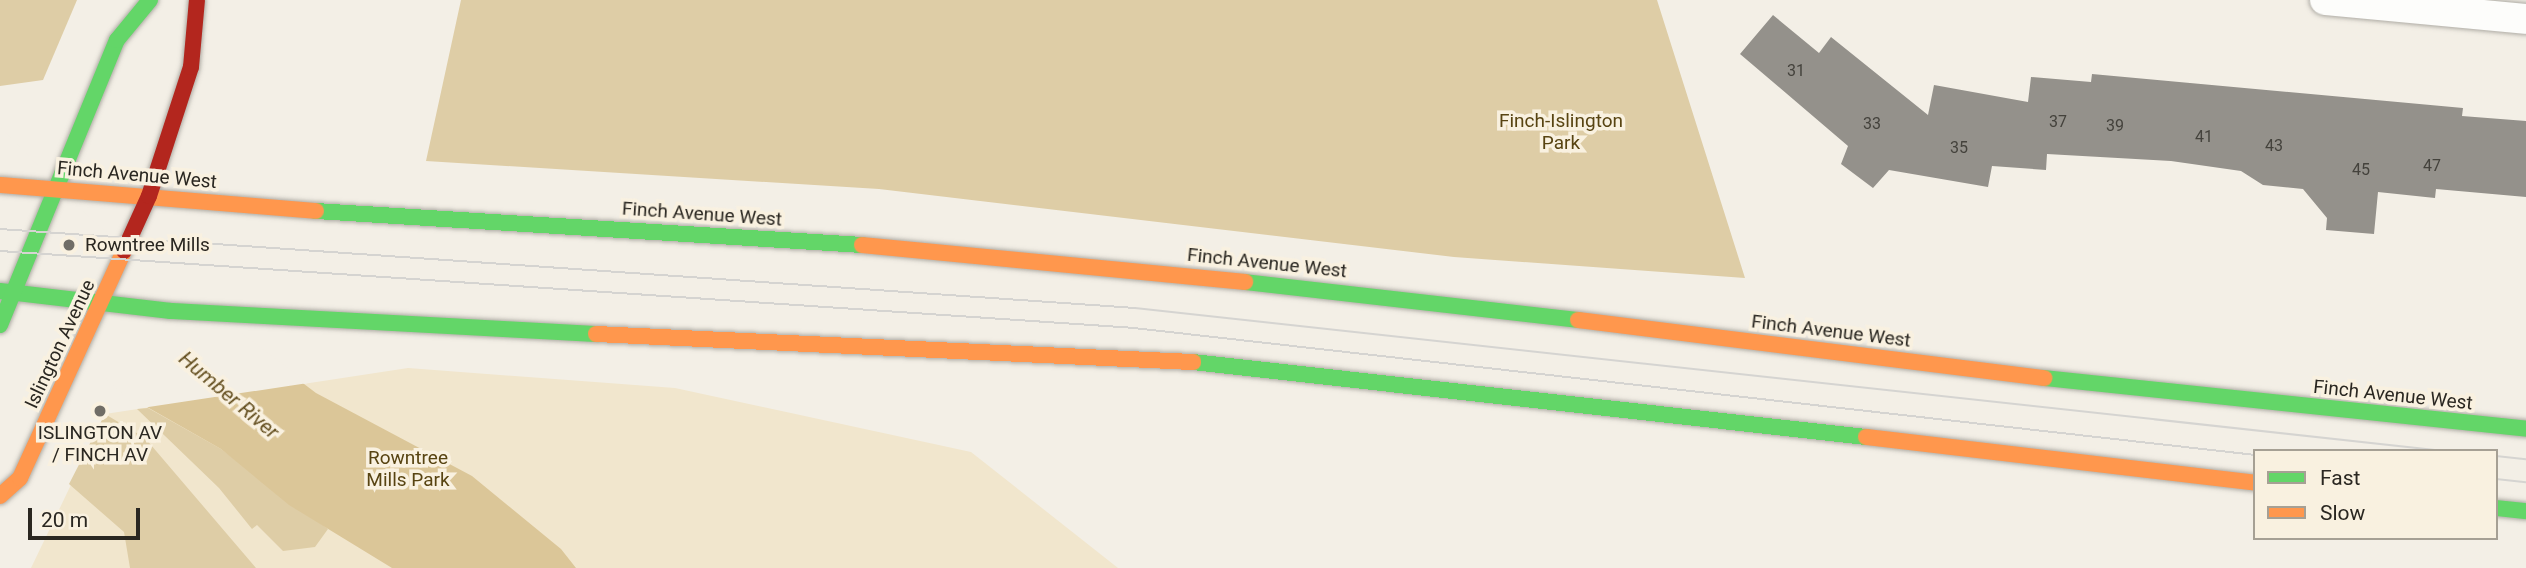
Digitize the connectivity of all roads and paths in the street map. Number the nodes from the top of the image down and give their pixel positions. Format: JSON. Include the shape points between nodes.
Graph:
{"nodes":[{"id":1,"x":150,"y":0,"type":"edge"},
{"id":2,"x":197,"y":0,"type":"edge"},
{"id":3,"x":2325,"y":0,"type":"edge"},
{"id":4,"x":2526,"y":19,"type":"edge"},
{"id":5,"x":0,"y":185,"type":"edge"},
{"id":6,"x":53,"y":188,"type":"junction"},
{"id":7,"x":149,"y":196,"type":"junction"},
{"id":8,"x":6,"y":292,"type":"edge"},
{"id":9,"x":104,"y":302,"type":"junction"},
{"id":10,"x":0,"y":325,"type":"edge"},
{"id":11,"x":2526,"y":429,"type":"edge"},
{"id":12,"x":2253,"y":483,"type":"edge"},
{"id":13,"x":0,"y":496,"type":"edge"},
{"id":14,"x":2498,"y":508,"type":"edge"},
{"id":15,"x":2526,"y":511,"type":"edge"}],
"edges":[{"from":1,"to":6,"type":"main road","via":[[117,40]]},
{"from":2,"to":7,"type":"main road","name":"Islington Avenue","via":[[191,67]]},
{"from":3,"to":4,"type":"street"},
{"from":5,"to":6,"type":"main road","name":"Finch Avenue West"},
{"from":6,"to":7,"type":"main road","name":"Finch Avenue West"},
{"from":6,"to":8,"type":"main road"},
{"from":7,"to":9,"type":"main road","name":"Islington Avenue"},
{"from":7,"to":11,"type":"main road","name":"Finch Avenue West","via":[[281,209],[879,246],[1373,295],[2189,396]]},
{"from":8,"to":9,"type":"main road"},
{"from":8,"to":10,"type":"main road"},
{"from":9,"to":12,"type":"main road","via":[[372,323],[1250,365]]},
{"from":9,"to":13,"type":"main road","name":"Islington Avenue","via":[[20,478]]},
{"from":14,"to":15,"type":"main road"}]}
